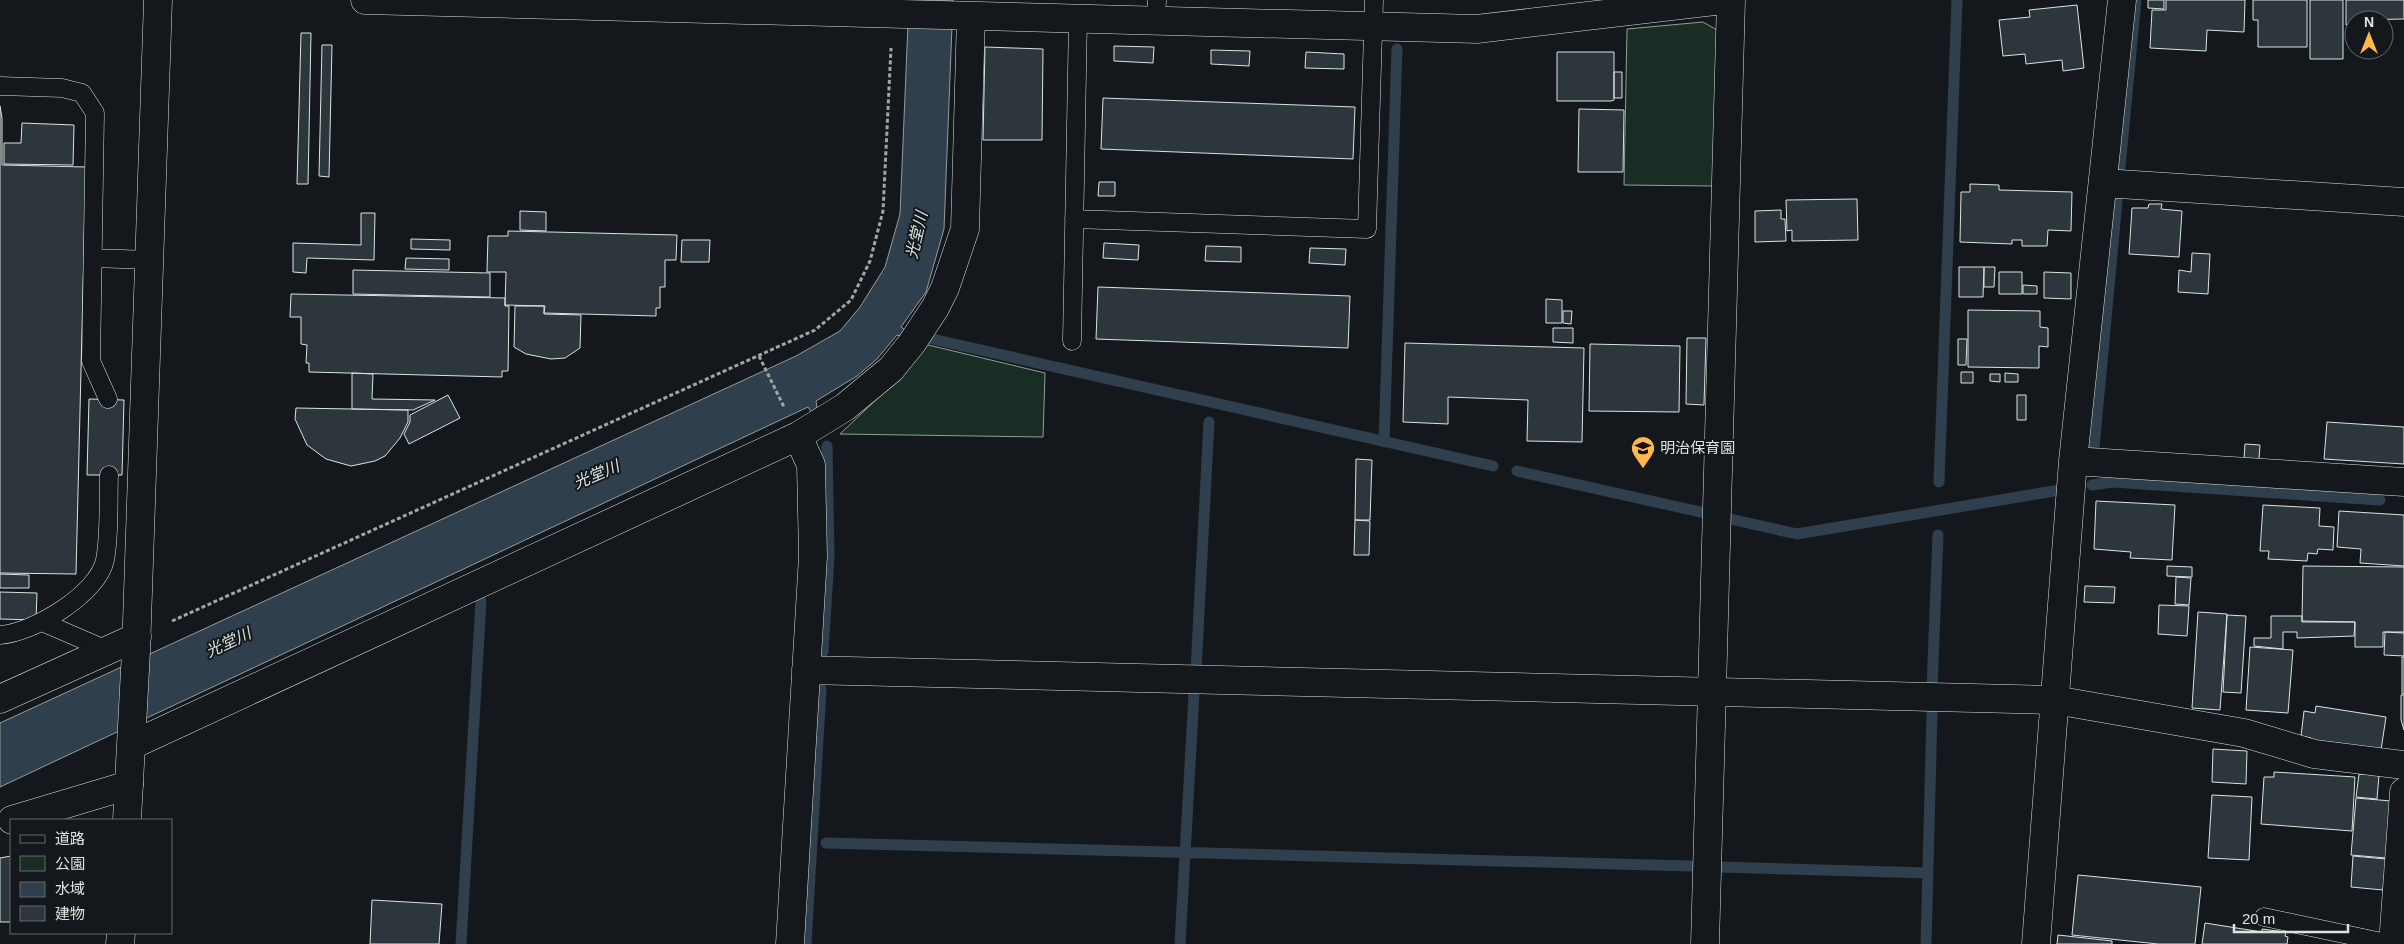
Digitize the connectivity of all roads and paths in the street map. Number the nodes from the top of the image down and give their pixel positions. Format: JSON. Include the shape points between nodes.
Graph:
{"nodes":[{"id":1,"x":158,"y":0,"type":"edge"},
{"id":2,"x":365,"y":0,"type":"edge"},
{"id":3,"x":1374,"y":0,"type":"edge"},
{"id":4,"x":1723,"y":0,"type":"edge"},
{"id":5,"x":1732,"y":0,"type":"edge"},
{"id":6,"x":2122,"y":0,"type":"edge"},
{"id":7,"x":497,"y":2,"type":"edge"},
{"id":8,"x":1157,"y":10,"type":"edge"},
{"id":9,"x":982,"y":11,"type":"edge"},
{"id":10,"x":893,"y":15,"type":"junction"},
{"id":11,"x":1078,"y":18,"type":"junction"},
{"id":12,"x":1373,"y":27,"type":"junction"},
{"id":13,"x":0,"y":86,"type":"edge"},
{"id":14,"x":2103,"y":183,"type":"junction"},
{"id":15,"x":2404,"y":202,"type":"edge"},
{"id":16,"x":1074,"y":219,"type":"junction"},
{"id":17,"x":93,"y":258,"type":"junction"},
{"id":18,"x":150,"y":260,"type":"junction"},
{"id":19,"x":1072,"y":341,"type":"dead end"},
{"id":20,"x":759,"y":356,"type":"junction"},
{"id":21,"x":108,"y":399,"type":"dead end"},
{"id":22,"x":784,"y":408,"type":"dead end"},
{"id":23,"x":798,"y":436,"type":"junction"},
{"id":24,"x":2073,"y":461,"type":"junction"},
{"id":25,"x":109,"y":475,"type":"dead end"},
{"id":26,"x":2404,"y":482,"type":"edge"},
{"id":27,"x":42,"y":622,"type":"junction"},
{"id":28,"x":0,"y":635,"type":"edge"},
{"id":29,"x":136,"y":644,"type":"junction"},
{"id":30,"x":107,"y":650,"type":"junction"},
{"id":31,"x":806,"y":670,"type":"junction"},
{"id":32,"x":1713,"y":691,"type":"junction"},
{"id":33,"x":0,"y":699,"type":"edge"},
{"id":34,"x":2054,"y":700,"type":"junction"},
{"id":35,"x":132,"y":738,"type":"junction"},
{"id":36,"x":2404,"y":765,"type":"edge"},
{"id":37,"x":129,"y":785,"type":"junction"},
{"id":38,"x":2404,"y":792,"type":"edge"},
{"id":39,"x":14,"y":819,"type":"edge"},
{"id":40,"x":127,"y":819,"type":"edge"},
{"id":41,"x":2264,"y":917,"type":"dead end"},
{"id":42,"x":790,"y":944,"type":"edge"},
{"id":43,"x":1705,"y":944,"type":"edge"},
{"id":44,"x":2036,"y":944,"type":"edge"},
{"id":45,"x":2392,"y":944,"type":"edge"}],
"edges":[{"from":1,"to":18,"type":"street"},
{"from":2,"to":7,"type":"street"},
{"from":3,"to":12,"type":"lane"},
{"from":4,"to":12,"type":"street","via":[[1477,28]]},
{"from":5,"to":32,"type":"street"},
{"from":6,"to":14,"type":"street"},
{"from":7,"to":10,"type":"street"},
{"from":8,"to":11,"type":"street"},
{"from":8,"to":12,"type":"street"},
{"from":9,"to":10,"type":"street"},
{"from":9,"to":11,"type":"street"},
{"from":9,"to":23,"type":"street","via":[[965,229],[945,288],[912,343],[890,369],[845,407]]},
{"from":10,"to":20,"type":"path","via":[[883,211],[870,261],[851,300],[815,330]]},
{"from":11,"to":16,"type":"lane"},
{"from":12,"to":16,"type":"lane","via":[[1367,229]]},
{"from":13,"to":17,"type":"lane","via":[[62,88],[82,93],[96,113]]},
{"from":14,"to":15,"type":"street"},
{"from":14,"to":24,"type":"street"},
{"from":16,"to":19,"type":"lane"},
{"from":17,"to":18,"type":"lane"},
{"from":17,"to":21,"type":"lane","via":[[91,361]]},
{"from":18,"to":29,"type":"street"},
{"from":20,"to":22,"type":"path"},
{"from":20,"to":29,"type":"path"},
{"from":23,"to":31,"type":"street","via":[[811,465],[813,556]]},
{"from":23,"to":35,"type":"street"},
{"from":24,"to":26,"type":"street"},
{"from":24,"to":34,"type":"street"},
{"from":25,"to":27,"type":"lane","via":[[105,561],[96,580],[72,602]]},
{"from":27,"to":28,"type":"lane"},
{"from":27,"to":30,"type":"lane"},
{"from":29,"to":30,"type":"street"},
{"from":29,"to":35,"type":"street"},
{"from":30,"to":33,"type":"street"},
{"from":31,"to":32,"type":"street"},
{"from":31,"to":42,"type":"street"},
{"from":32,"to":34,"type":"street"},
{"from":32,"to":43,"type":"street"},
{"from":34,"to":36,"type":"street","via":[[2244,733],[2314,754]]},
{"from":34,"to":44,"type":"street"},
{"from":35,"to":37,"type":"street"},
{"from":37,"to":39,"type":"street"},
{"from":37,"to":40,"type":"street"},
{"from":38,"to":45,"type":"street"},
{"from":41,"to":45,"type":"lane"}]}
